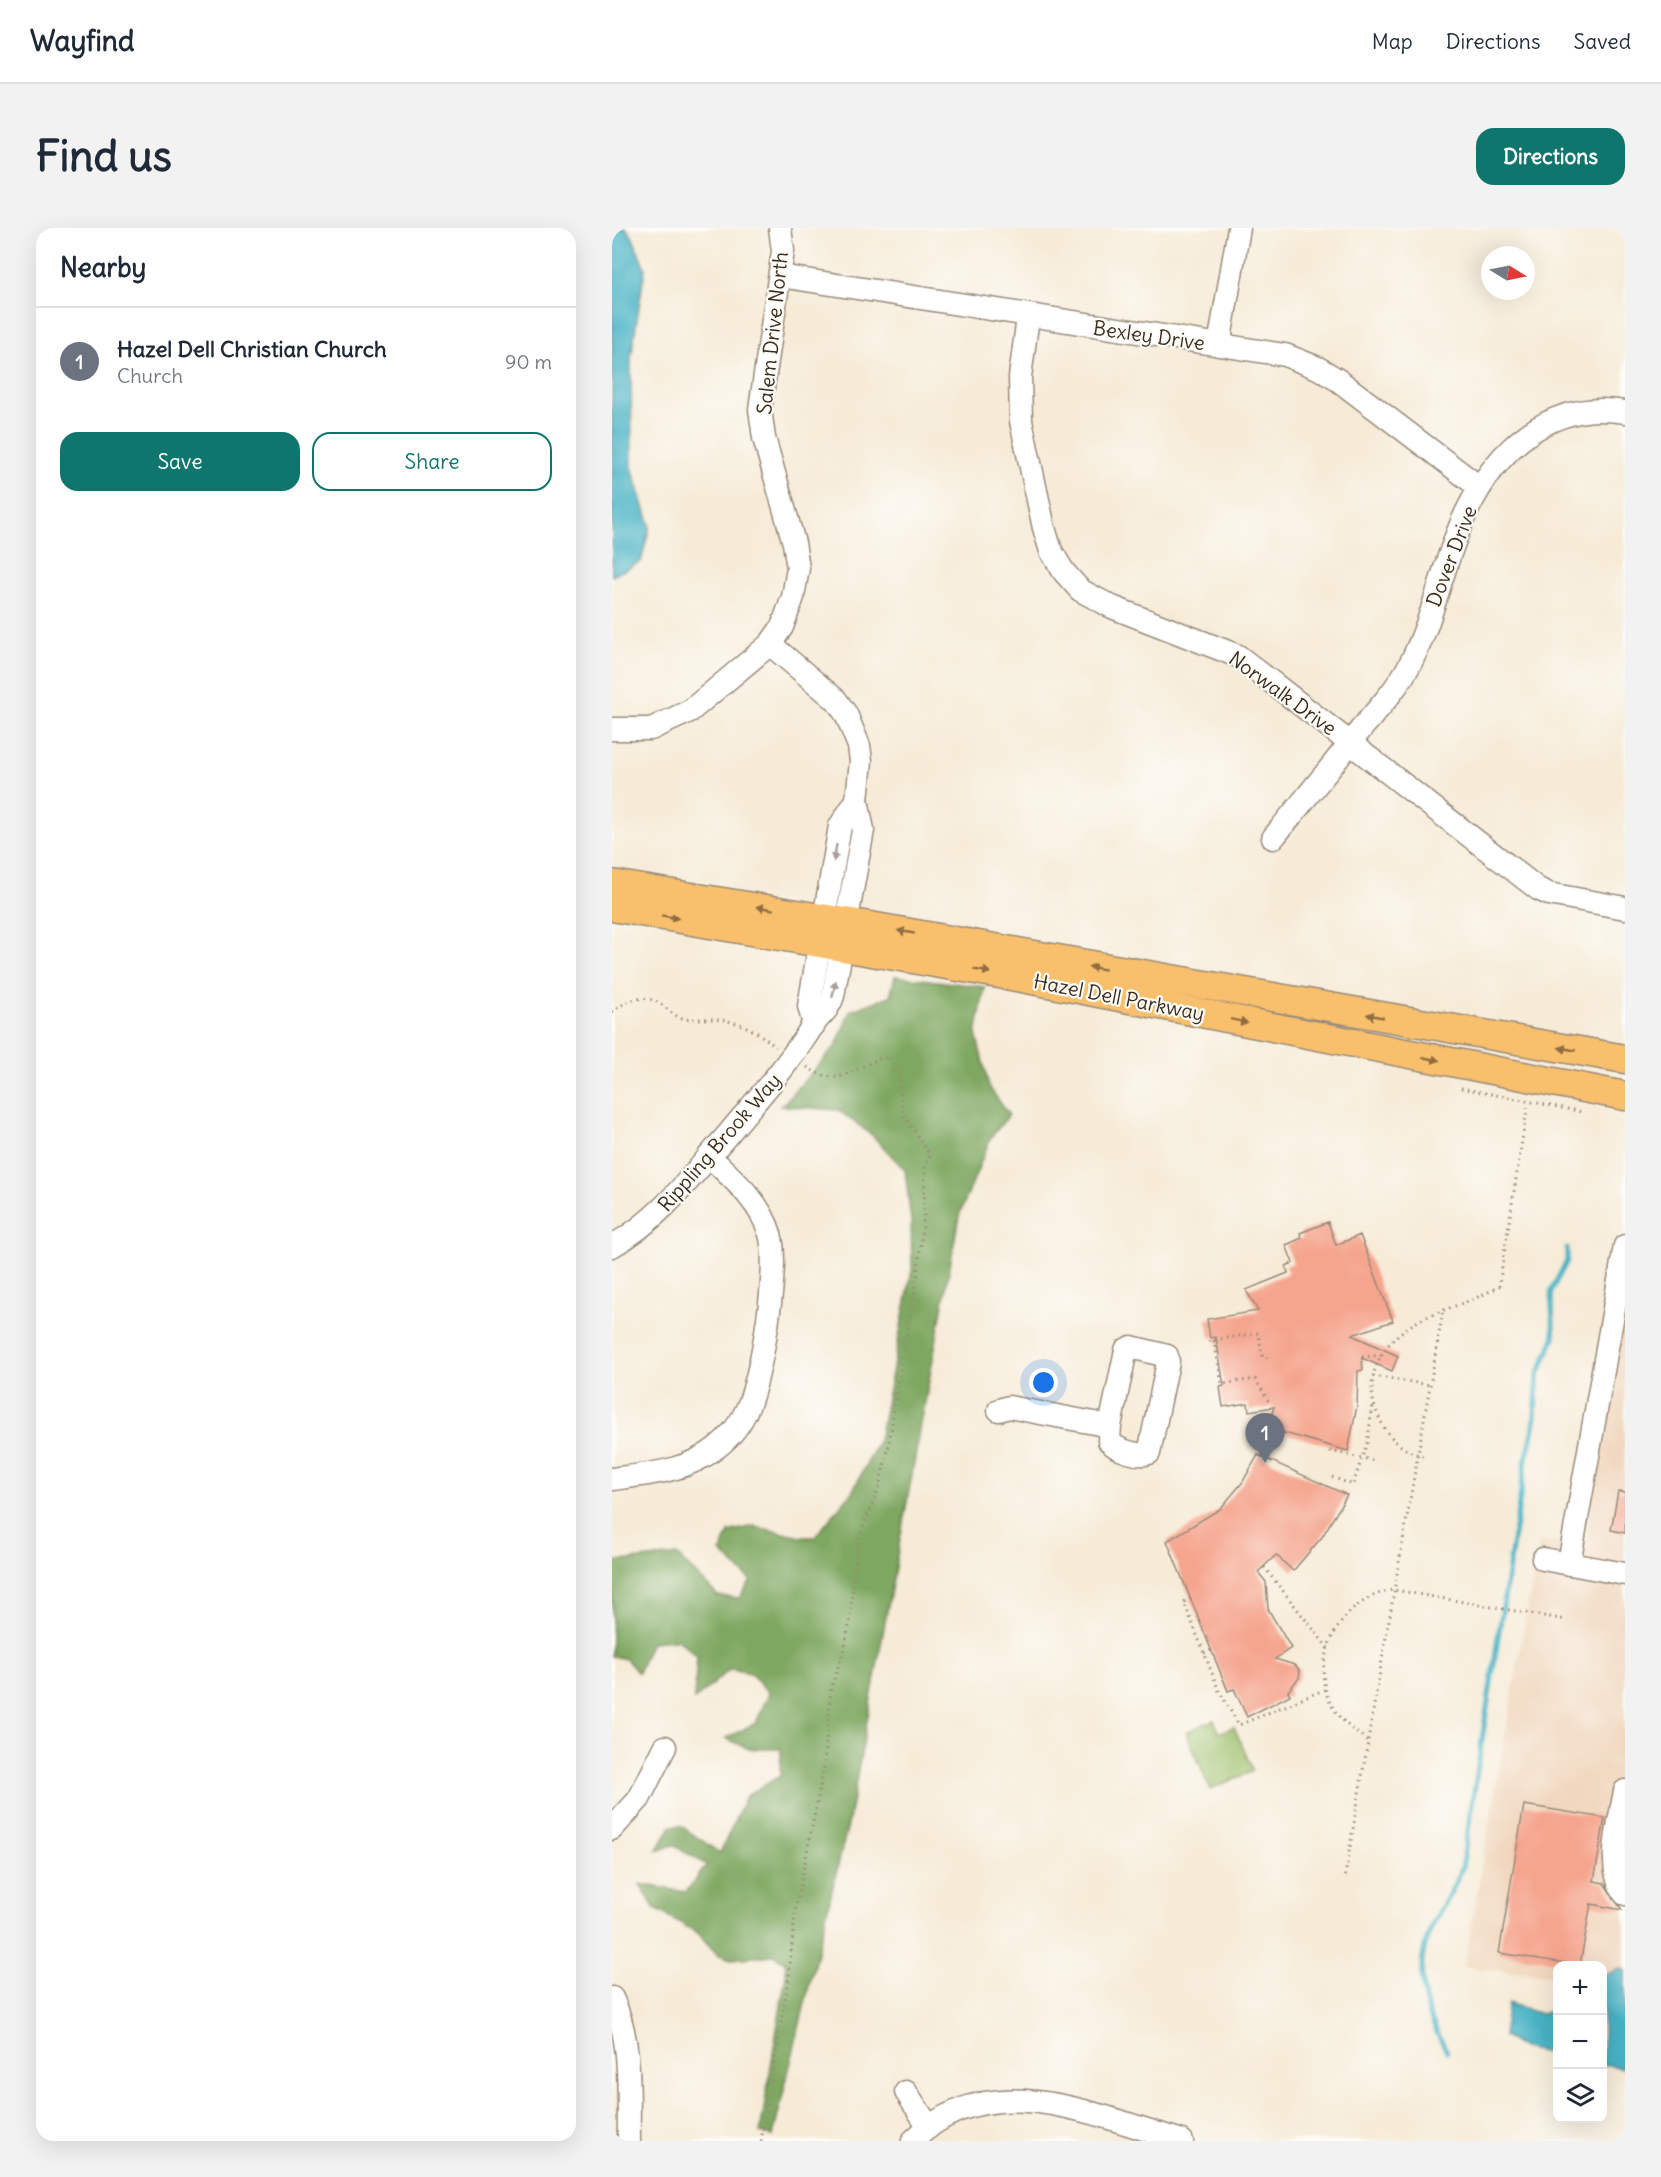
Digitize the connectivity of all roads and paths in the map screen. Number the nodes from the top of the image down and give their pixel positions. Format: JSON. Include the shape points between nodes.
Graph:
{"nodes":[{"id":1,"x":780,"y":228,"type":"edge"},
{"id":2,"x":1239,"y":228,"type":"edge"},
{"id":3,"x":780,"y":276,"type":"junction"},
{"id":4,"x":1028,"y":317,"type":"junction"},
{"id":5,"x":1219,"y":345,"type":"junction"},
{"id":6,"x":1625,"y":412,"type":"edge"},
{"id":7,"x":1479,"y":487,"type":"junction"},
{"id":8,"x":770,"y":644,"type":"junction"},
{"id":9,"x":612,"y":729,"type":"edge"},
{"id":10,"x":1351,"y":742,"type":"junction"},
{"id":11,"x":1273,"y":838,"type":"dead end"},
{"id":12,"x":612,"y":884,"type":"edge"},
{"id":13,"x":1624,"y":902,"type":"edge"},
{"id":14,"x":612,"y":907,"type":"edge"},
{"id":15,"x":833,"y":933,"type":"junction"},
{"id":16,"x":612,"y":1012,"type":"edge"},
{"id":17,"x":793,"y":1058,"type":"junction"},
{"id":18,"x":1625,"y":1059,"type":"edge"},
{"id":19,"x":1625,"y":1096,"type":"edge"},
{"id":20,"x":1528,"y":1103,"type":"dead end"},
{"id":21,"x":709,"y":1156,"type":"junction"},
{"id":22,"x":612,"y":1246,"type":"edge"},
{"id":23,"x":1625,"y":1246,"type":"edge"},
{"id":24,"x":1443,"y":1311,"type":"junction"},
{"id":25,"x":1214,"y":1340,"type":"junction"},
{"id":26,"x":1209,"y":1341,"type":"dead end"},
{"id":27,"x":1382,"y":1355,"type":"junction"},
{"id":28,"x":1272,"y":1357,"type":"dead end"},
{"id":29,"x":1362,"y":1357,"type":"dead end"},
{"id":30,"x":1373,"y":1376,"type":"junction"},
{"id":31,"x":1430,"y":1385,"type":"junction"},
{"id":32,"x":1273,"y":1401,"type":"dead end"},
{"id":33,"x":1373,"y":1404,"type":"junction"},
{"id":34,"x":999,"y":1410,"type":"dead end"},
{"id":35,"x":1110,"y":1426,"type":"dead end"},
{"id":36,"x":1330,"y":1451,"type":"dead end"},
{"id":37,"x":1418,"y":1455,"type":"junction"},
{"id":38,"x":1423,"y":1456,"type":"dead end"},
{"id":39,"x":1362,"y":1460,"type":"junction"},
{"id":40,"x":1376,"y":1461,"type":"dead end"},
{"id":41,"x":1332,"y":1477,"type":"dead end"},
{"id":42,"x":612,"y":1479,"type":"edge"},
{"id":43,"x":1543,"y":1559,"type":"dead end"},
{"id":44,"x":1569,"y":1564,"type":"junction"},
{"id":45,"x":1264,"y":1567,"type":"dead end"},
{"id":46,"x":1625,"y":1574,"type":"edge"},
{"id":47,"x":1394,"y":1590,"type":"junction"},
{"id":48,"x":1191,"y":1599,"type":"dead end"},
{"id":49,"x":1567,"y":1620,"type":"dead end"},
{"id":50,"x":1328,"y":1648,"type":"junction"},
{"id":51,"x":1214,"y":1649,"type":"dead end"},
{"id":52,"x":1204,"y":1653,"type":"junction"},
{"id":53,"x":1326,"y":1689,"type":"junction"},
{"id":54,"x":1368,"y":1741,"type":"junction"},
{"id":55,"x":665,"y":1747,"type":"dead end"},
{"id":56,"x":1625,"y":1791,"type":"edge"},
{"id":57,"x":612,"y":1829,"type":"edge"},
{"id":58,"x":1345,"y":1876,"type":"dead end"},
{"id":59,"x":1625,"y":1894,"type":"edge"},
{"id":60,"x":612,"y":1998,"type":"edge"},
{"id":61,"x":906,"y":2092,"type":"dead end"},
{"id":62,"x":921,"y":2134,"type":"edge"},
{"id":63,"x":629,"y":2141,"type":"edge"},
{"id":64,"x":761,"y":2141,"type":"edge"},
{"id":65,"x":1182,"y":2141,"type":"edge"}],
"edges":[{"from":1,"to":3,"type":"street","name":"Salem Drive North"},
{"from":2,"to":5,"type":"street"},
{"from":3,"to":4,"type":"street","name":"Bexley Drive"},
{"from":3,"to":8,"type":"street","name":"Salem Drive North","via":[[760,409],[798,568],[782,627]]},
{"from":4,"to":5,"type":"street","name":"Bexley Drive"},
{"from":4,"to":10,"type":"street","name":"Norwalk Drive","via":[[1020,377],[1021,421],[1044,528],[1051,551],[1064,572],[1080,590],[1112,607],[1238,656]]},
{"from":5,"to":7,"type":"street","name":"Bexley Drive","via":[[1285,355],[1318,368]]},
{"from":6,"to":7,"type":"street","name":"Dover Drive","via":[[1590,408],[1551,419],[1513,447]]},
{"from":7,"to":10,"type":"street","name":"Dover Drive","via":[[1411,663]]},
{"from":8,"to":9,"type":"street","name":"Salem Drive North","via":[[690,711],[651,729]]},
{"from":8,"to":15,"type":"street","name":"Rippling Brook Way","via":[[836,700],[859,746],[857,800],[840,826]]},
{"from":10,"to":11,"type":"street","name":"Dover Drive"},
{"from":10,"to":13,"type":"street","name":"Norwalk Drive","via":[[1538,889],[1549,894]]},
{"from":15,"to":12,"type":"main road","name":"Hazel Dell Parkway","one_way":true},
{"from":14,"to":15,"type":"main road","name":"Hazel Dell Parkway","one_way":true},
{"from":15,"to":17,"type":"street","name":"Rippling Brook Way","via":[[809,1006],[814,1025]]},
{"from":18,"to":15,"type":"main road","name":"Hazel Dell Parkway","one_way":true},
{"from":15,"to":19,"type":"main road","name":"Hazel Dell Parkway","one_way":true,"via":[[1022,978]]},
{"from":16,"to":17,"type":"path","via":[[624,1002],[636,999],[660,1003],[666,1011],[683,1019],[732,1021],[749,1026]]},
{"from":17,"to":21,"type":"street","name":"Rippling Brook Way"},
{"from":17,"to":64,"type":"path","via":[[827,1076],[846,1076],[888,1057],[899,1076],[902,1112],[930,1155],[925,1166],[916,1285],[888,1450],[878,1491],[857,1541],[850,1621],[831,1688],[820,1791],[805,1852]]},
{"from":20,"to":24,"type":"path","via":[[1499,1286]]},
{"from":21,"to":22,"type":"street","name":"Rippling Brook Way","via":[[646,1224]]},
{"from":21,"to":42,"type":"street","via":[[755,1204],[772,1243],[774,1277],[752,1397],[733,1431],[706,1456],[675,1469]]},
{"from":23,"to":44,"type":"street"},
{"from":24,"to":27,"type":"path","via":[[1419,1319],[1398,1333]]},
{"from":24,"to":31,"type":"path"},
{"from":25,"to":26,"type":"path"},
{"from":25,"to":28,"type":"path","via":[[1258,1333],[1263,1358]]},
{"from":25,"to":32,"type":"path","via":[[1222,1384],[1255,1378],[1268,1400]]},
{"from":27,"to":29,"type":"path"},
{"from":27,"to":30,"type":"path"},
{"from":30,"to":31,"type":"path"},
{"from":30,"to":33,"type":"path"},
{"from":31,"to":37,"type":"path"},
{"from":33,"to":37,"type":"path","via":[[1383,1427],[1396,1443]]},
{"from":33,"to":39,"type":"path"},
{"from":34,"to":35,"type":"street","via":[[1009,1407]]},
{"from":36,"to":39,"type":"path"},
{"from":37,"to":38,"type":"path"},
{"from":37,"to":47,"type":"path"},
{"from":39,"to":40,"type":"path"},
{"from":39,"to":41,"type":"path","via":[[1353,1485]]},
{"from":43,"to":44,"type":"street"},
{"from":44,"to":46,"type":"street"},
{"from":45,"to":50,"type":"path"},
{"from":47,"to":49,"type":"path"},
{"from":47,"to":50,"type":"path","via":[[1374,1596],[1345,1617]]},
{"from":47,"to":54,"type":"path"},
{"from":48,"to":52,"type":"path","via":[[1184,1602]]},
{"from":50,"to":53,"type":"path"},
{"from":51,"to":52,"type":"path"},
{"from":52,"to":53,"type":"path","via":[[1219,1691],[1239,1725]]},
{"from":53,"to":54,"type":"path","via":[[1348,1727]]},
{"from":54,"to":58,"type":"path"},
{"from":55,"to":57,"type":"street","via":[[639,1799]]},
{"from":56,"to":59,"type":"street","via":[[1616,1840],[1616,1872]]},
{"from":60,"to":63,"type":"street","via":[[622,2027],[627,2061]]},
{"from":61,"to":62,"type":"street"},
{"from":62,"to":65,"type":"street","via":[[968,2107],[1033,2099]]}]}
